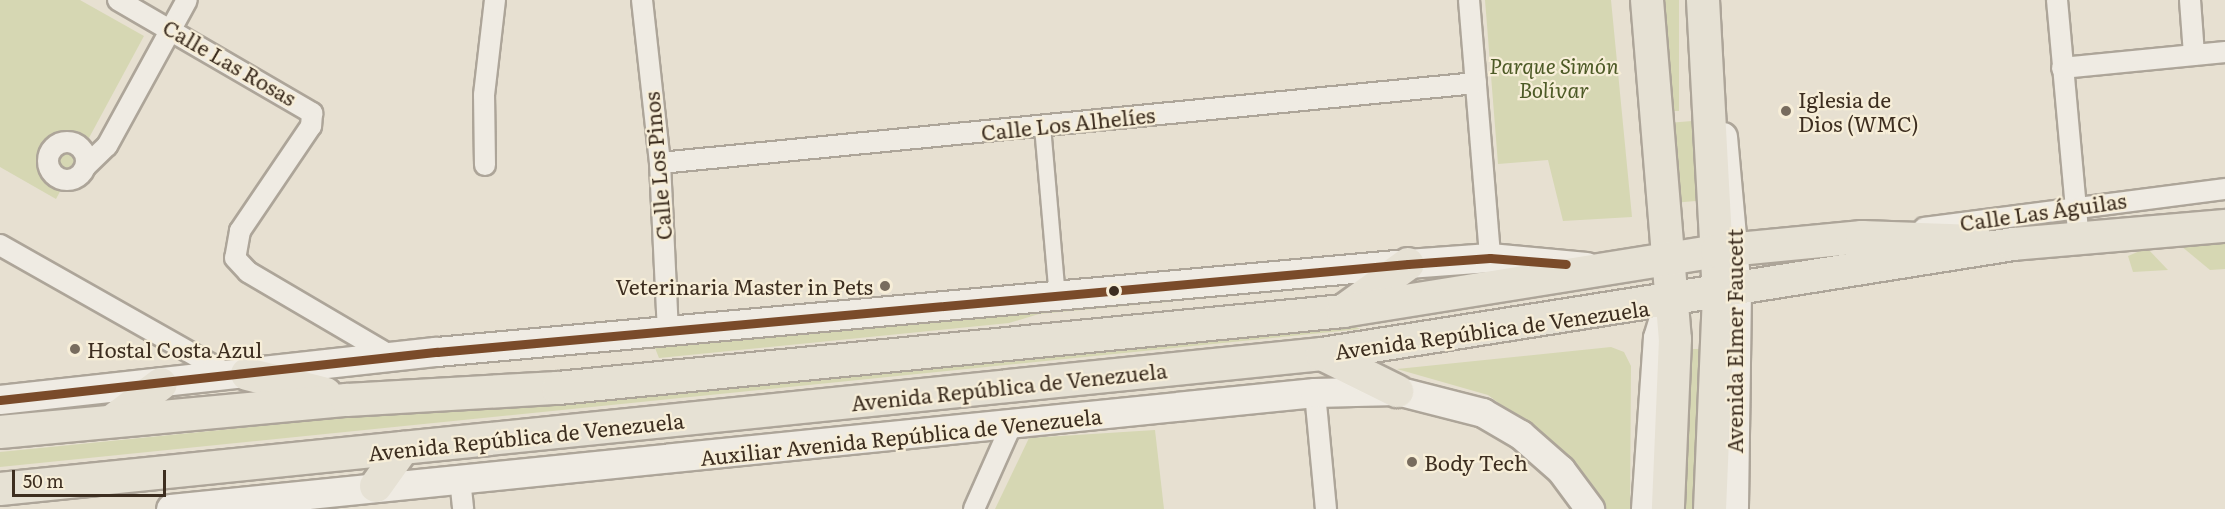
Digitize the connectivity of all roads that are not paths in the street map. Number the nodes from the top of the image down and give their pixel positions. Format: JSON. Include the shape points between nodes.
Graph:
{"nodes":[{"id":1,"x":118,"y":0,"type":"edge"},
{"id":2,"x":187,"y":0,"type":"edge"},
{"id":3,"x":495,"y":0,"type":"edge"},
{"id":4,"x":642,"y":0,"type":"edge"},
{"id":5,"x":1468,"y":0,"type":"edge"},
{"id":6,"x":1647,"y":0,"type":"edge"},
{"id":7,"x":1703,"y":0,"type":"edge"},
{"id":8,"x":2057,"y":0,"type":"edge"},
{"id":9,"x":2190,"y":0,"type":"edge"},
{"id":10,"x":171,"y":28,"type":"junction"},
{"id":11,"x":2225,"y":52,"type":"edge"},
{"id":12,"x":2194,"y":55,"type":"junction"},
{"id":13,"x":2062,"y":68,"type":"junction"},
{"id":14,"x":1476,"y":83,"type":"junction"},
{"id":15,"x":1042,"y":126,"type":"junction"},
{"id":16,"x":660,"y":164,"type":"junction"},
{"id":17,"x":485,"y":165,"type":"dead end"},
{"id":18,"x":86,"y":166,"type":"dead end"},
{"id":19,"x":2225,"y":189,"type":"edge"},
{"id":20,"x":2076,"y":205,"type":"junction"},
{"id":21,"x":2225,"y":226,"type":"edge"},
{"id":22,"x":1862,"y":237,"type":"junction"},
{"id":23,"x":2079,"y":240,"type":"junction"},
{"id":24,"x":2013,"y":244,"type":"junction"},
{"id":25,"x":0,"y":245,"type":"edge"},
{"id":26,"x":1726,"y":250,"type":"junction"},
{"id":27,"x":1667,"y":257,"type":"junction"},
{"id":28,"x":1490,"y":258,"type":"junction"},
{"id":29,"x":1408,"y":264,"type":"junction"},
{"id":30,"x":1598,"y":268,"type":"junction"},
{"id":31,"x":1728,"y":293,"type":"junction"},
{"id":32,"x":1057,"y":297,"type":"junction"},
{"id":33,"x":1395,"y":303,"type":"junction"},
{"id":34,"x":1669,"y":303,"type":"junction"},
{"id":35,"x":1343,"y":311,"type":"junction"},
{"id":36,"x":668,"y":332,"type":"junction"},
{"id":37,"x":1397,"y":344,"type":"junction"},
{"id":38,"x":1322,"y":354,"type":"junction"},
{"id":39,"x":393,"y":357,"type":"junction"},
{"id":40,"x":238,"y":375,"type":"junction"},
{"id":41,"x":160,"y":384,"type":"junction"},
{"id":42,"x":1397,"y":391,"type":"junction"},
{"id":43,"x":1315,"y":393,"type":"junction"},
{"id":44,"x":0,"y":400,"type":"edge"},
{"id":45,"x":347,"y":400,"type":"junction"},
{"id":46,"x":112,"y":422,"type":"junction"},
{"id":47,"x":1011,"y":426,"type":"junction"},
{"id":48,"x":0,"y":432,"type":"edge"},
{"id":49,"x":403,"y":448,"type":"junction"},
{"id":50,"x":332,"y":457,"type":"junction"},
{"id":51,"x":460,"y":479,"type":"junction"},
{"id":52,"x":368,"y":487,"type":"junction"},
{"id":53,"x":0,"y":489,"type":"edge"},
{"id":54,"x":1580,"y":503,"type":"edge"},
{"id":55,"x":186,"y":508,"type":"edge"},
{"id":56,"x":463,"y":509,"type":"edge"},
{"id":57,"x":974,"y":509,"type":"edge"},
{"id":58,"x":1326,"y":509,"type":"edge"},
{"id":59,"x":1646,"y":509,"type":"edge"},
{"id":60,"x":1668,"y":509,"type":"edge"},
{"id":61,"x":1710,"y":509,"type":"edge"},
{"id":62,"x":1734,"y":509,"type":"edge"}],
"edges":[{"from":1,"to":10,"type":"street","name":"Calle Las Rosas"},
{"from":2,"to":10,"type":"street"},
{"from":3,"to":17,"type":"street","via":[[484,95]]},
{"from":4,"to":16,"type":"street","name":"Calle Los Pinos"},
{"from":5,"to":14,"type":"street"},
{"from":6,"to":27,"type":"main road"},
{"from":7,"to":26,"type":"main road","name":"Avenida Elmer Faucett"},
{"from":8,"to":13,"type":"street"},
{"from":9,"to":12,"type":"street"},
{"from":10,"to":18,"type":"street","via":[[107,146]]},
{"from":10,"to":39,"type":"street","name":"Calle Las Rosas","via":[[312,113],[311,126],[240,231],[235,258],[248,272]]},
{"from":11,"to":12,"type":"street"},
{"from":12,"to":13,"type":"street"},
{"from":13,"to":20,"type":"street"},
{"from":14,"to":15,"type":"street","name":"Calle Los Alhelíes"},
{"from":14,"to":28,"type":"street"},
{"from":15,"to":16,"type":"street","name":"Calle Los Alhelíes"},
{"from":15,"to":32,"type":"street"},
{"from":16,"to":36,"type":"street","name":"Calle Los Pinos"},
{"from":19,"to":20,"type":"street","name":"Calle Las Águilas"},
{"from":20,"to":22,"type":"street","name":"Calle Las Águilas"},
{"from":20,"to":23,"type":"street"},
{"from":21,"to":23,"type":"main road","name":"Avenida República de Venezuela"},
{"from":22,"to":24,"type":"main road","name":"Avenida República de Venezuela"},
{"from":22,"to":26,"type":"main road","name":"Avenida República de Venezuela"},
{"from":23,"to":24,"type":"main road","name":"Avenida República de Venezuela"},
{"from":24,"to":31,"type":"main road","name":"Avenida República de Venezuela"},
{"from":25,"to":40,"type":"street"},
{"from":26,"to":27,"type":"main road","name":"Avenida República de Venezuela"},
{"from":26,"to":31,"type":"main road","name":"Avenida Elmer Faucett"},
{"from":26,"to":34,"type":"main road"},
{"from":27,"to":30,"type":"main road","name":"Avenida República de Venezuela"},
{"from":27,"to":34,"type":"main road"},
{"from":28,"to":29,"type":"main road"},
{"from":28,"to":30,"type":"main road"},
{"from":29,"to":32,"type":"main road"},
{"from":29,"to":35,"type":"main road"},
{"from":30,"to":33,"type":"main road","name":"Avenida República de Venezuela"},
{"from":31,"to":34,"type":"main road","name":"Avenida República de Venezuela"},
{"from":31,"to":61,"type":"main road","name":"Avenida Elmer Faucett"},
{"from":31,"to":62,"type":"main road","name":"Avenida Elmer Faucett"},
{"from":32,"to":36,"type":"main road"},
{"from":33,"to":35,"type":"main road","name":"Avenida República de Venezuela"},
{"from":33,"to":37,"type":"main road"},
{"from":34,"to":37,"type":"main road","name":"Avenida República de Venezuela"},
{"from":34,"to":59,"type":"main road","via":[[1658,338]]},
{"from":34,"to":60,"type":"main road","via":[[1675,339]]},
{"from":35,"to":45,"type":"main road","name":"Avenida República de Venezuela","via":[[558,388]]},
{"from":36,"to":39,"type":"main road"},
{"from":37,"to":38,"type":"main road","name":"Avenida República de Venezuela"},
{"from":38,"to":42,"type":"main road"},
{"from":38,"to":49,"type":"main road","name":"Avenida República de Venezuela"},
{"from":39,"to":40,"type":"main road"},
{"from":40,"to":41,"type":"main road"},
{"from":40,"to":45,"type":"main road"},
{"from":41,"to":44,"type":"main road"},
{"from":41,"to":46,"type":"main road"},
{"from":42,"to":43,"type":"main road","name":"Auxiliar Avenida República de Venezuela"},
{"from":42,"to":54,"type":"main road","name":"Auxiliar Avenida República de Venezuela","via":[[1483,413],[1521,435]]},
{"from":43,"to":47,"type":"main road","name":"Auxiliar Avenida República de Venezuela"},
{"from":43,"to":58,"type":"street"},
{"from":45,"to":46,"type":"main road","name":"Avenida República de Venezuela"},
{"from":46,"to":48,"type":"main road","name":"Avenida República de Venezuela"},
{"from":47,"to":51,"type":"main road","name":"Auxiliar Avenida República de Venezuela"},
{"from":47,"to":57,"type":"street"},
{"from":49,"to":50,"type":"main road","name":"Avenida República de Venezuela"},
{"from":49,"to":52,"type":"main road"},
{"from":50,"to":52,"type":"main road"},
{"from":50,"to":53,"type":"main road","name":"Avenida República de Venezuela"},
{"from":51,"to":52,"type":"main road","name":"Auxiliar Avenida República de Venezuela"},
{"from":51,"to":56,"type":"street"},
{"from":52,"to":55,"type":"main road","name":"Auxiliar Avenida República de Venezuela"}]}
